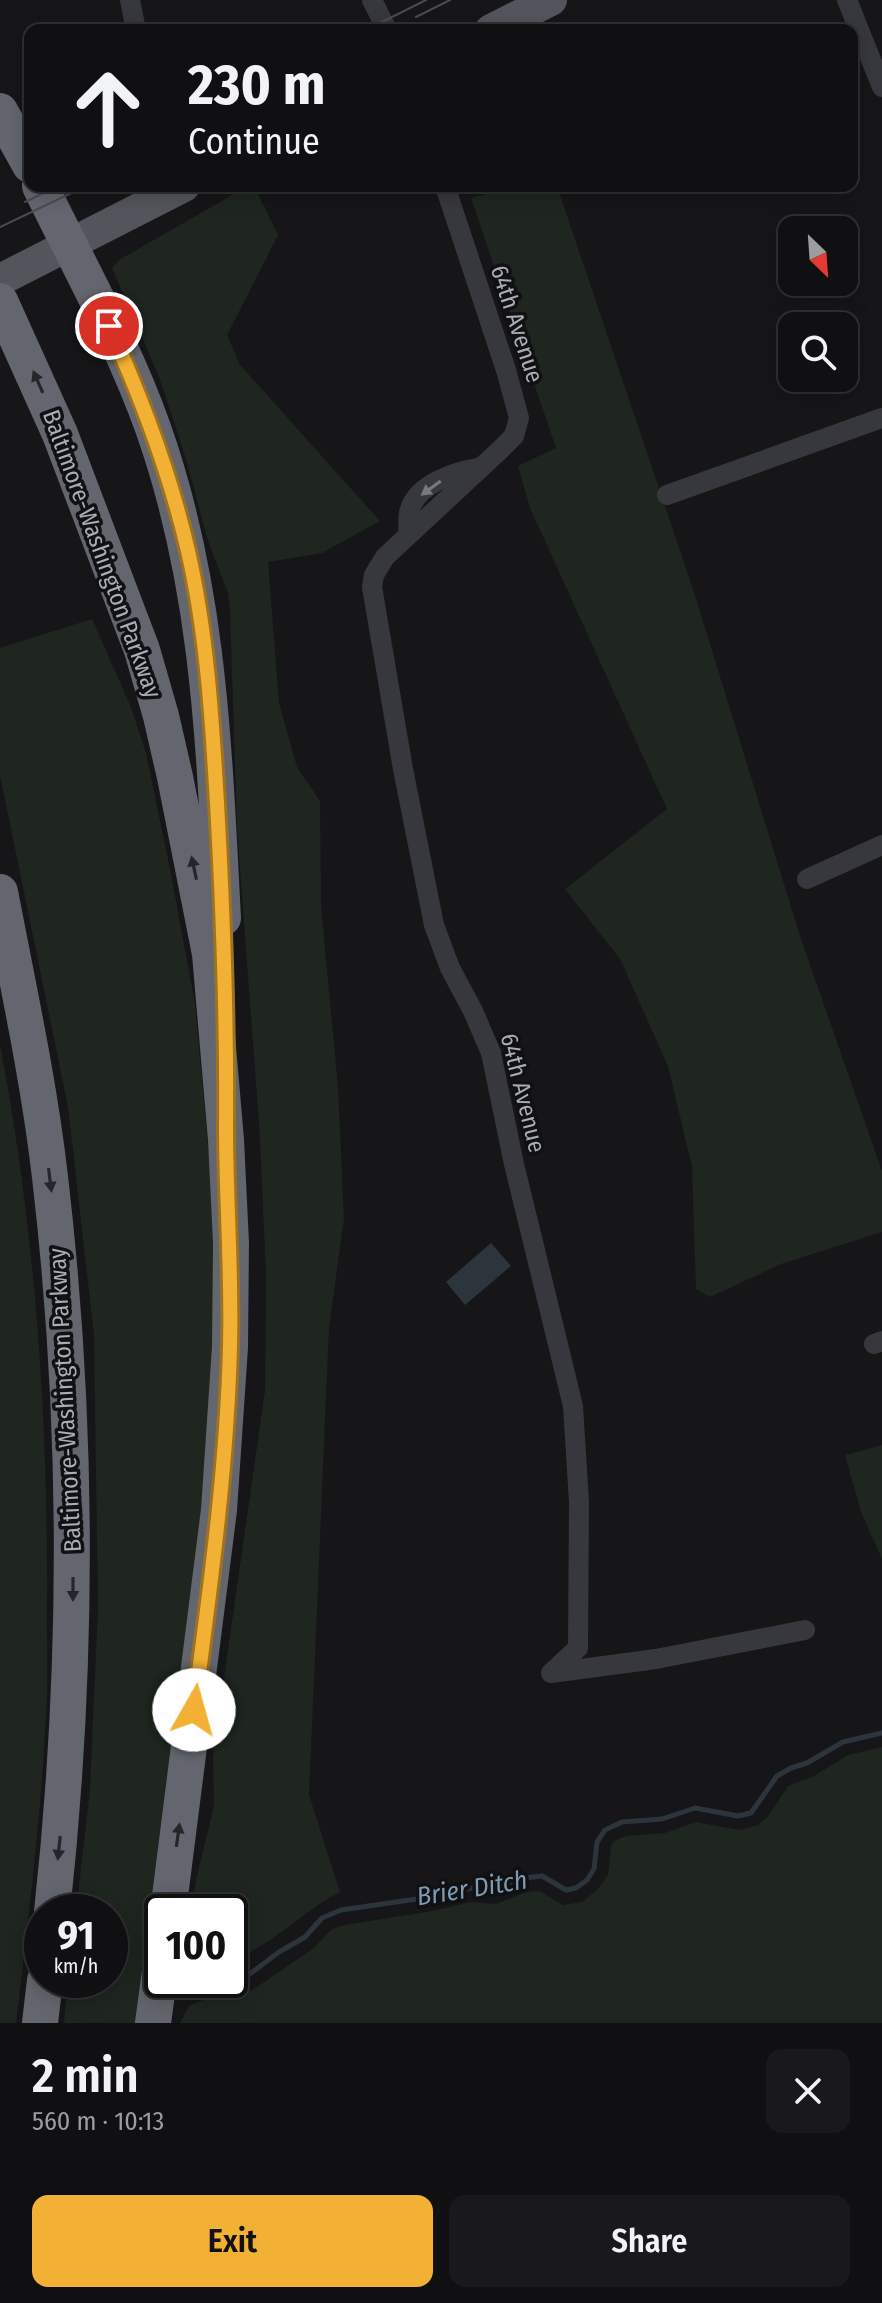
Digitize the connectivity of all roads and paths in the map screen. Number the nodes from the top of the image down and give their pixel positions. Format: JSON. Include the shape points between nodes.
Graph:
{"nodes":[{"id":1,"x":130,"y":0,"type":"edge"},
{"id":2,"x":372,"y":0,"type":"edge"},
{"id":3,"x":551,"y":0,"type":"edge"},
{"id":4,"x":847,"y":0,"type":"edge"},
{"id":5,"x":135,"y":24,"type":"edge"},
{"id":6,"x":384,"y":24,"type":"edge"},
{"id":7,"x":503,"y":24,"type":"edge"},
{"id":8,"x":857,"y":24,"type":"edge"},
{"id":9,"x":858,"y":27,"type":"edge"},
{"id":10,"x":882,"y":87,"type":"edge"},
{"id":11,"x":0,"y":111,"type":"edge"},
{"id":12,"x":24,"y":154,"type":"edge"},
{"id":13,"x":43,"y":192,"type":"edge"},
{"id":14,"x":173,"y":192,"type":"edge"},
{"id":15,"x":447,"y":192,"type":"edge"},
{"id":16,"x":70,"y":246,"type":"junction"},
{"id":17,"x":0,"y":280,"type":"edge"},
{"id":18,"x":0,"y":301,"type":"edge"},
{"id":19,"x":882,"y":418,"type":"edge"},
{"id":20,"x":667,"y":495,"type":"dead end"},
{"id":21,"x":882,"y":845,"type":"edge"},
{"id":22,"x":807,"y":879,"type":"dead end"},
{"id":23,"x":0,"y":892,"type":"edge"},
{"id":24,"x":0,"y":961,"type":"edge"},
{"id":25,"x":39,"y":1103,"type":"junction"},
{"id":26,"x":226,"y":1140,"type":"junction"},
{"id":27,"x":805,"y":1630,"type":"dead end"},
{"id":28,"x":54,"y":1894,"type":"edge"},
{"id":29,"x":170,"y":1894,"type":"edge"},
{"id":30,"x":43,"y":1998,"type":"edge"},
{"id":31,"x":156,"y":1998,"type":"edge"},
{"id":32,"x":40,"y":2023,"type":"edge"},
{"id":33,"x":153,"y":2023,"type":"edge"}],
"edges":[{"from":1,"to":5,"type":"street"},
{"from":2,"to":6,"type":"street"},
{"from":3,"to":7,"type":"main road"},
{"from":4,"to":8,"type":"street"},
{"from":9,"to":10,"type":"street"},
{"from":11,"to":12,"type":"highway"},
{"from":13,"to":16,"type":"highway"},
{"from":14,"to":16,"type":"main road"},
{"from":15,"to":27,"type":"street","name":"64th Avenue","via":[[519,418],[514,436],[481,467],[426,489],[410,508],[408,535],[385,557],[372,587],[434,925],[499,1083],[575,1417],[578,1648],[551,1673]]},
{"from":16,"to":17,"type":"main road"},
{"from":16,"to":26,"type":"highway","via":[[152,427],[201,619],[227,983]]},
{"from":26,"to":18,"type":"highway","name":"Baltimore-Washington Parkway","one_way":true,"via":[[210,954],[161,716],[88,505]]},
{"from":19,"to":20,"type":"street"},
{"from":21,"to":22,"type":"street"},
{"from":23,"to":25,"type":"highway","name":"Baltimore-Washington Parkway"},
{"from":24,"to":25,"type":"highway"},
{"from":25,"to":28,"type":"highway","name":"Baltimore-Washington Parkway","one_way":true,"via":[[61,1281],[74,1512],[68,1737]]},
{"from":29,"to":26,"type":"highway","name":"Baltimore-Washington Parkway","one_way":true,"via":[[219,1510],[230,1347]]},
{"from":30,"to":32,"type":"highway"},
{"from":31,"to":33,"type":"highway"}]}
